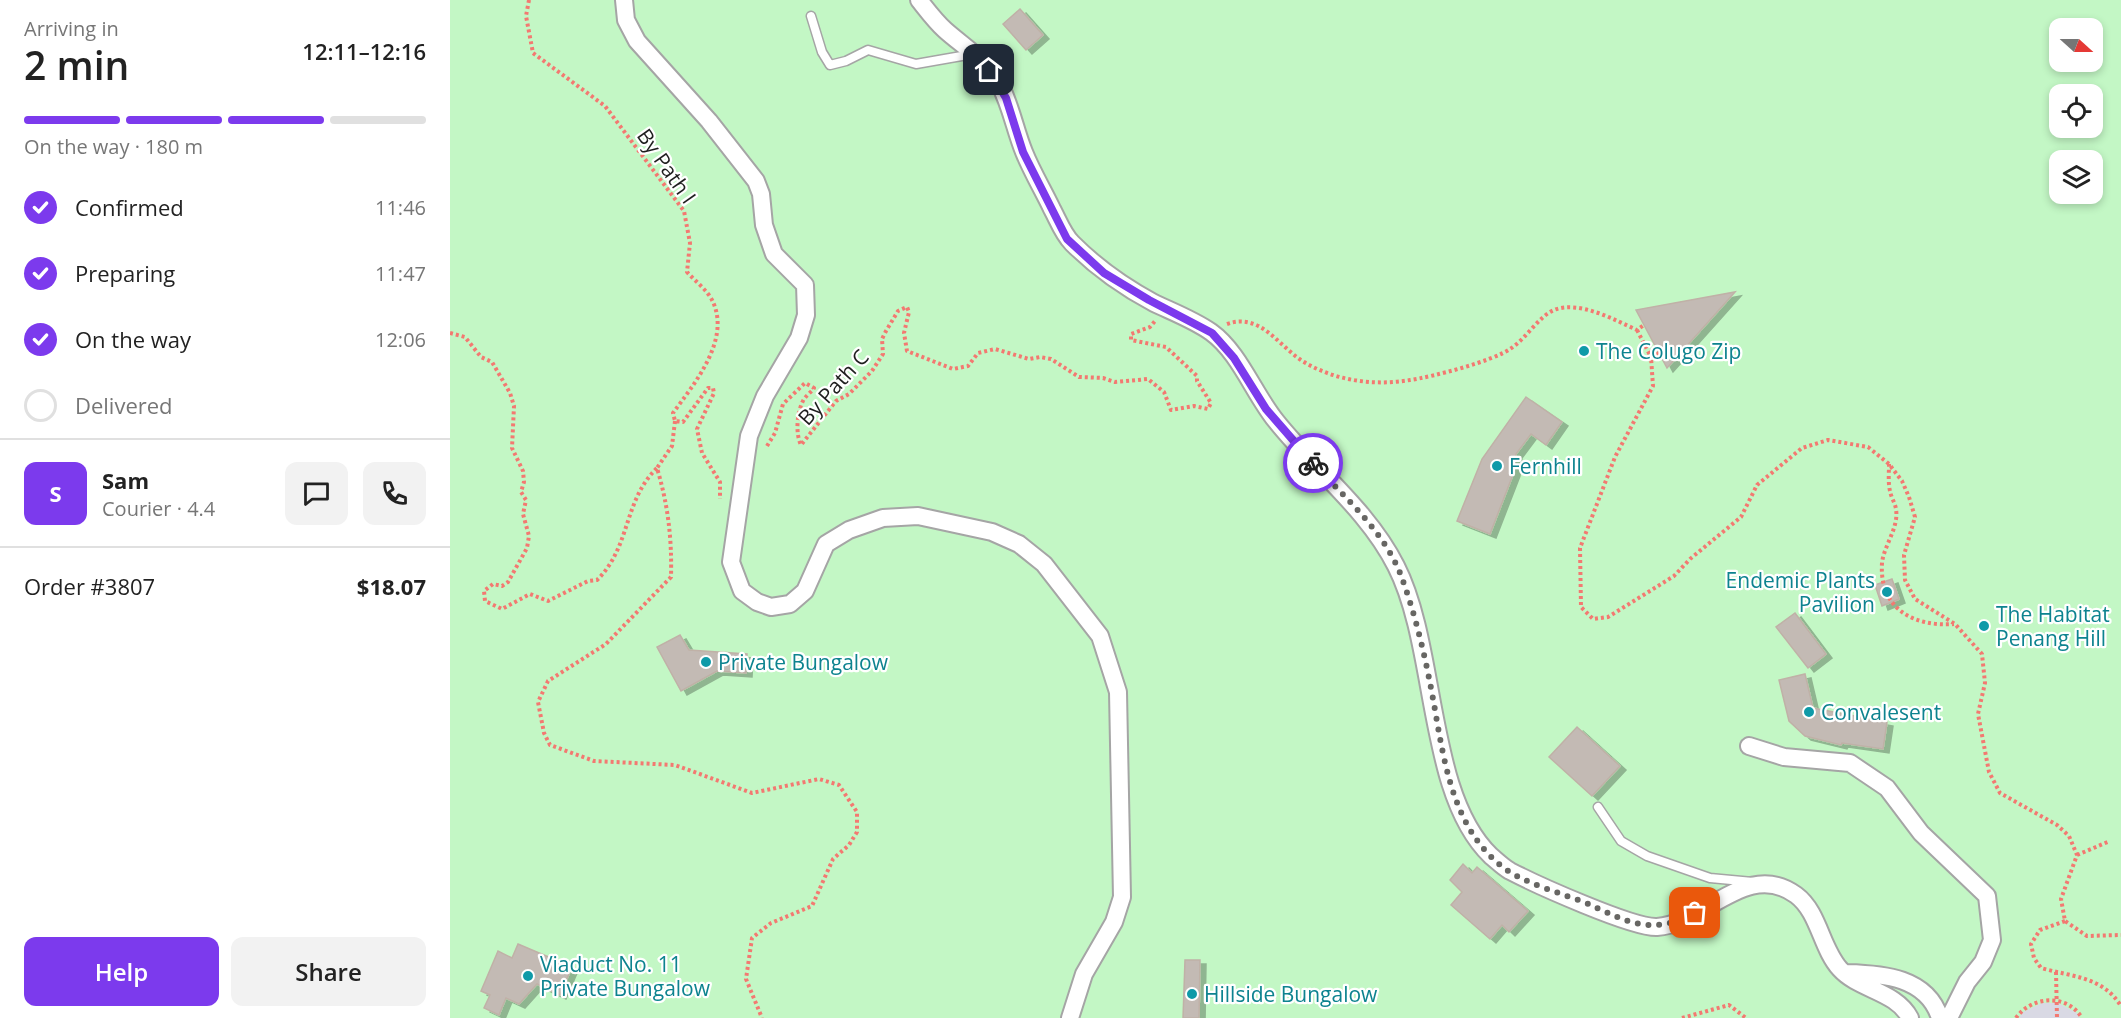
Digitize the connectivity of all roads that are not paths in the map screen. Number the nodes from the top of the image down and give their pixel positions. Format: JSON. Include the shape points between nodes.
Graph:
{"nodes":[{"id":1,"x":624,"y":0,"type":"edge"},
{"id":2,"x":919,"y":0,"type":"edge"},
{"id":3,"x":811,"y":16,"type":"dead end"},
{"id":4,"x":974,"y":54,"type":"junction"},
{"id":5,"x":1749,"y":746,"type":"dead end"},
{"id":6,"x":1598,"y":807,"type":"dead end"},
{"id":7,"x":1762,"y":884,"type":"junction"},
{"id":8,"x":1843,"y":973,"type":"junction"},
{"id":9,"x":1070,"y":1018,"type":"edge"},
{"id":10,"x":1910,"y":1018,"type":"edge"},
{"id":11,"x":1940,"y":1018,"type":"edge"},
{"id":12,"x":1949,"y":1018,"type":"edge"}],
"edges":[{"from":1,"to":9,"type":"street","via":[[626,20],[637,41],[710,121],[756,180],[774,254],[805,285],[806,315],[799,338],[765,396],[749,436],[731,562],[742,591],[771,607],[790,604],[805,591],[826,544],[849,530],[883,518],[918,516],[992,532],[1019,544],[1044,564],[1100,636],[1118,692],[1122,897],[1114,922],[1084,974]]},
{"from":2,"to":4,"type":"street","via":[[940,26]]},
{"from":3,"to":4,"type":"lane","via":[[830,65],[868,51],[916,64]]},
{"from":4,"to":7,"type":"street","via":[[998,80],[1023,152],[1067,239],[1104,273],[1212,333],[1234,358],[1277,422],[1382,539],[1400,573],[1417,631],[1447,776],[1473,835],[1487,852],[1506,869],[1524,877],[1631,922],[1657,927],[1678,921],[1745,886]]},
{"from":5,"to":12,"type":"street","via":[[1784,757],[1850,763],[1887,788],[1921,833],[1987,896],[1992,940]]},
{"from":6,"to":7,"type":"lane","via":[[1621,841],[1647,856],[1710,878]]},
{"from":7,"to":8,"type":"street","via":[[1789,891],[1806,906]]},
{"from":8,"to":10,"type":"street","via":[[1891,998]]},
{"from":8,"to":11,"type":"street","via":[[1885,974],[1918,987],[1937,1007]]}]}
